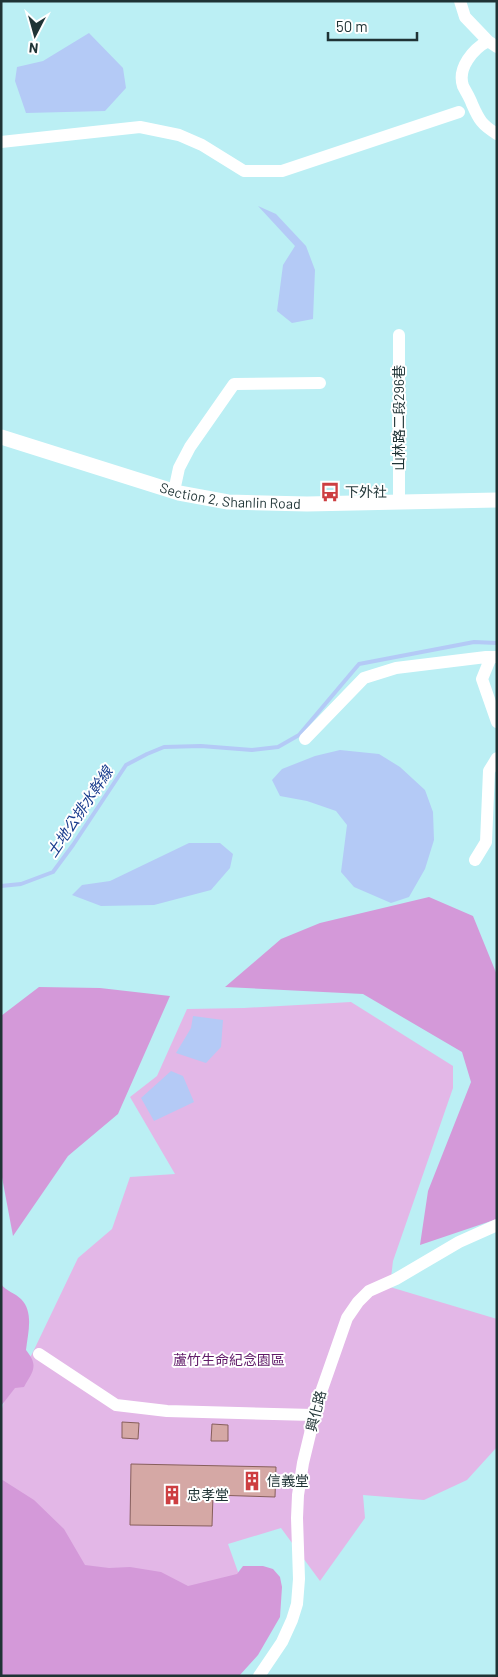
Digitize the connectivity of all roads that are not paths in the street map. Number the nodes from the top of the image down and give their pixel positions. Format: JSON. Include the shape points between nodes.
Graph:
{"nodes":[{"id":1,"x":460,"y":1,"type":"edge"},
{"id":2,"x":492,"y":44,"type":"edge"},
{"id":3,"x":459,"y":112,"type":"dead end"},
{"id":4,"x":497,"y":134,"type":"edge"},
{"id":5,"x":1,"y":142,"type":"edge"},
{"id":6,"x":399,"y":335,"type":"dead end"},
{"id":7,"x":320,"y":383,"type":"dead end"},
{"id":8,"x":1,"y":437,"type":"edge"},
{"id":9,"x":174,"y":492,"type":"junction"},
{"id":10,"x":497,"y":500,"type":"edge"},
{"id":11,"x":399,"y":502,"type":"junction"},
{"id":12,"x":494,"y":657,"type":"edge"},
{"id":13,"x":497,"y":722,"type":"edge"},
{"id":14,"x":305,"y":739,"type":"dead end"},
{"id":15,"x":497,"y":758,"type":"edge"},
{"id":16,"x":475,"y":860,"type":"dead end"},
{"id":17,"x":497,"y":1225,"type":"edge"},
{"id":18,"x":39,"y":1354,"type":"dead end"},
{"id":19,"x":313,"y":1415,"type":"junction"},
{"id":20,"x":259,"y":1676,"type":"edge"}],
"edges":[{"from":1,"to":2,"type":"street","via":[[465,18]]},
{"from":2,"to":4,"type":"street","via":[[480,45],[465,63],[462,84],[484,126]]},
{"from":3,"to":5,"type":"street","via":[[282,171],[244,171],[179,135],[140,127]]},
{"from":6,"to":11,"type":"street","name":"山林路二段296巷"},
{"from":7,"to":9,"type":"street","via":[[234,384],[190,447],[179,468]]},
{"from":8,"to":9,"type":"main road","name":"Section 2, Shanlin Road"},
{"from":9,"to":11,"type":"main road","name":"Section 2, Shanlin Road","via":[[204,499],[262,504]]},
{"from":10,"to":11,"type":"main road","name":"Section 2, Shanlin Road"},
{"from":12,"to":13,"type":"street","via":[[482,679]]},
{"from":12,"to":14,"type":"street","via":[[396,668],[364,678]]},
{"from":15,"to":16,"type":"street","via":[[489,771],[486,842]]},
{"from":17,"to":19,"type":"street","name":"興化路","via":[[369,1291],[358,1302],[347,1318]]},
{"from":18,"to":19,"type":"street","via":[[116,1405],[167,1411]]},
{"from":19,"to":20,"type":"street","name":"興化路","via":[[298,1495],[297,1604],[282,1642]]}]}
